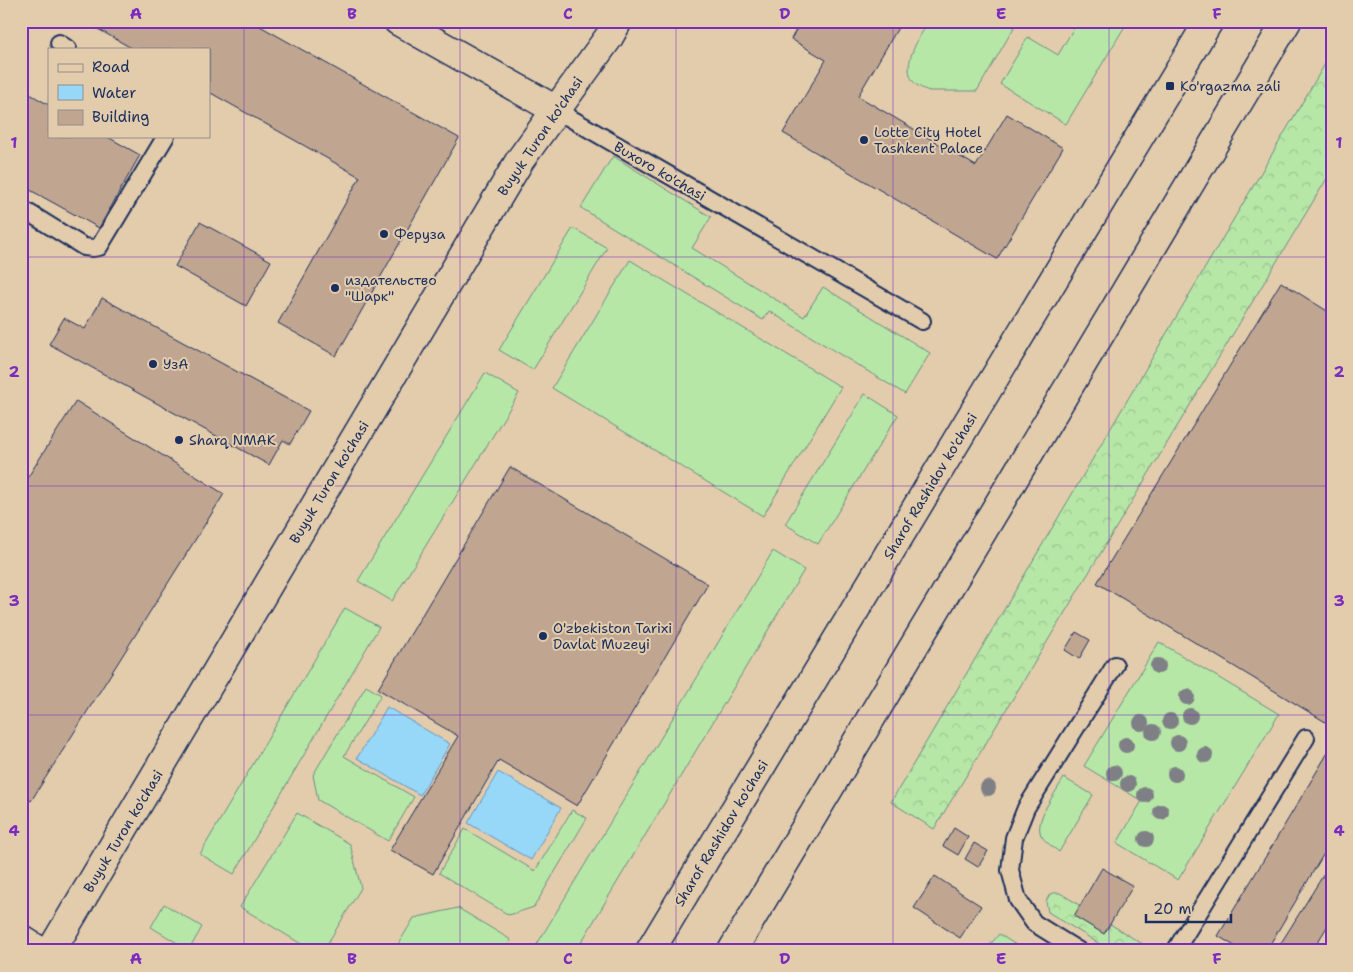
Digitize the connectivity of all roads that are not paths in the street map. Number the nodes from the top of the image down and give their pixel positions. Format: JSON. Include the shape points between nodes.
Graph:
{"nodes":[{"id":1,"x":398,"y":21,"type":"edge"},
{"id":2,"x":618,"y":21,"type":"edge"},
{"id":3,"x":1209,"y":21,"type":"edge"},
{"id":4,"x":1287,"y":21,"type":"edge"},
{"id":5,"x":556,"y":110,"type":"junction"},
{"id":6,"x":165,"y":138,"type":"edge"},
{"id":7,"x":21,"y":208,"type":"edge"},
{"id":8,"x":922,"y":320,"type":"dead end"},
{"id":9,"x":1115,"y":665,"type":"dead end"},
{"id":10,"x":1306,"y":738,"type":"dead end"},
{"id":11,"x":21,"y":939,"type":"edge"},
{"id":12,"x":40,"y":951,"type":"edge"},
{"id":13,"x":52,"y":951,"type":"edge"},
{"id":14,"x":650,"y":951,"type":"edge"},
{"id":15,"x":732,"y":951,"type":"edge"},
{"id":16,"x":1079,"y":951,"type":"edge"},
{"id":17,"x":1175,"y":951,"type":"edge"}],
"edges":[{"from":1,"to":5,"type":"main road","name":"Buxoro ko'chasi"},
{"from":2,"to":5,"type":"main road","name":"Buyuk Turon ko'chasi"},
{"from":3,"to":14,"type":"main road","name":"Sharof Rashidov ko'chasi"},
{"from":4,"to":15,"type":"main road"},
{"from":5,"to":8,"type":"lane","name":"Buxoro ko'chasi"},
{"from":5,"to":13,"type":"main road","name":"Buyuk Turon ko'chasi","via":[[515,168]]},
{"from":6,"to":7,"type":"lane","via":[[99,247],[84,247]]},
{"from":9,"to":16,"type":"lane","via":[[1026,808],[1014,838],[1010,870],[1018,900],[1034,922]]},
{"from":10,"to":17,"type":"lane"},
{"from":11,"to":12,"type":"main road"}]}
